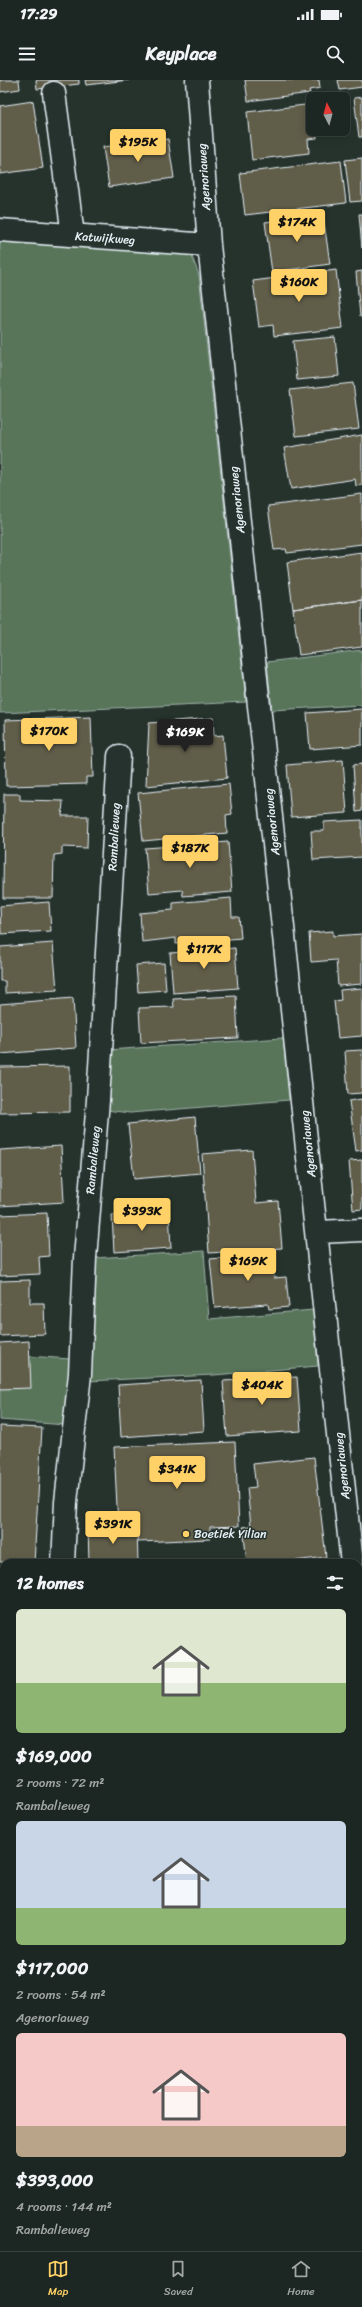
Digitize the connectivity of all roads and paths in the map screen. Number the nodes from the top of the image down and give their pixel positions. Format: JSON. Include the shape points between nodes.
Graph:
{"nodes":[{"id":1,"x":197,"y":80,"type":"edge"},
{"id":2,"x":54,"y":93,"type":"dead end"},
{"id":3,"x":0,"y":230,"type":"edge"},
{"id":4,"x":73,"y":235,"type":"junction"},
{"id":5,"x":209,"y":246,"type":"junction"},
{"id":6,"x":119,"y":756,"type":"dead end"},
{"id":7,"x":362,"y":1230,"type":"edge"},
{"id":8,"x":318,"y":1232,"type":"junction"},
{"id":9,"x":63,"y":1559,"type":"edge"},
{"id":10,"x":352,"y":1559,"type":"edge"}],
"edges":[{"from":1,"to":5,"type":"street","name":"Agenoriaweg"},
{"from":2,"to":4,"type":"street"},
{"from":3,"to":4,"type":"street","name":"Katwijkweg"},
{"from":4,"to":5,"type":"street","name":"Katwijkweg"},
{"from":5,"to":8,"type":"street","name":"Agenoriaweg"},
{"from":6,"to":9,"type":"street","name":"Rambalieweg","via":[[98,1100],[84,1258],[80,1374],[66,1502]]},
{"from":7,"to":8,"type":"street"},
{"from":8,"to":10,"type":"street","name":"Agenoriaweg"}]}
